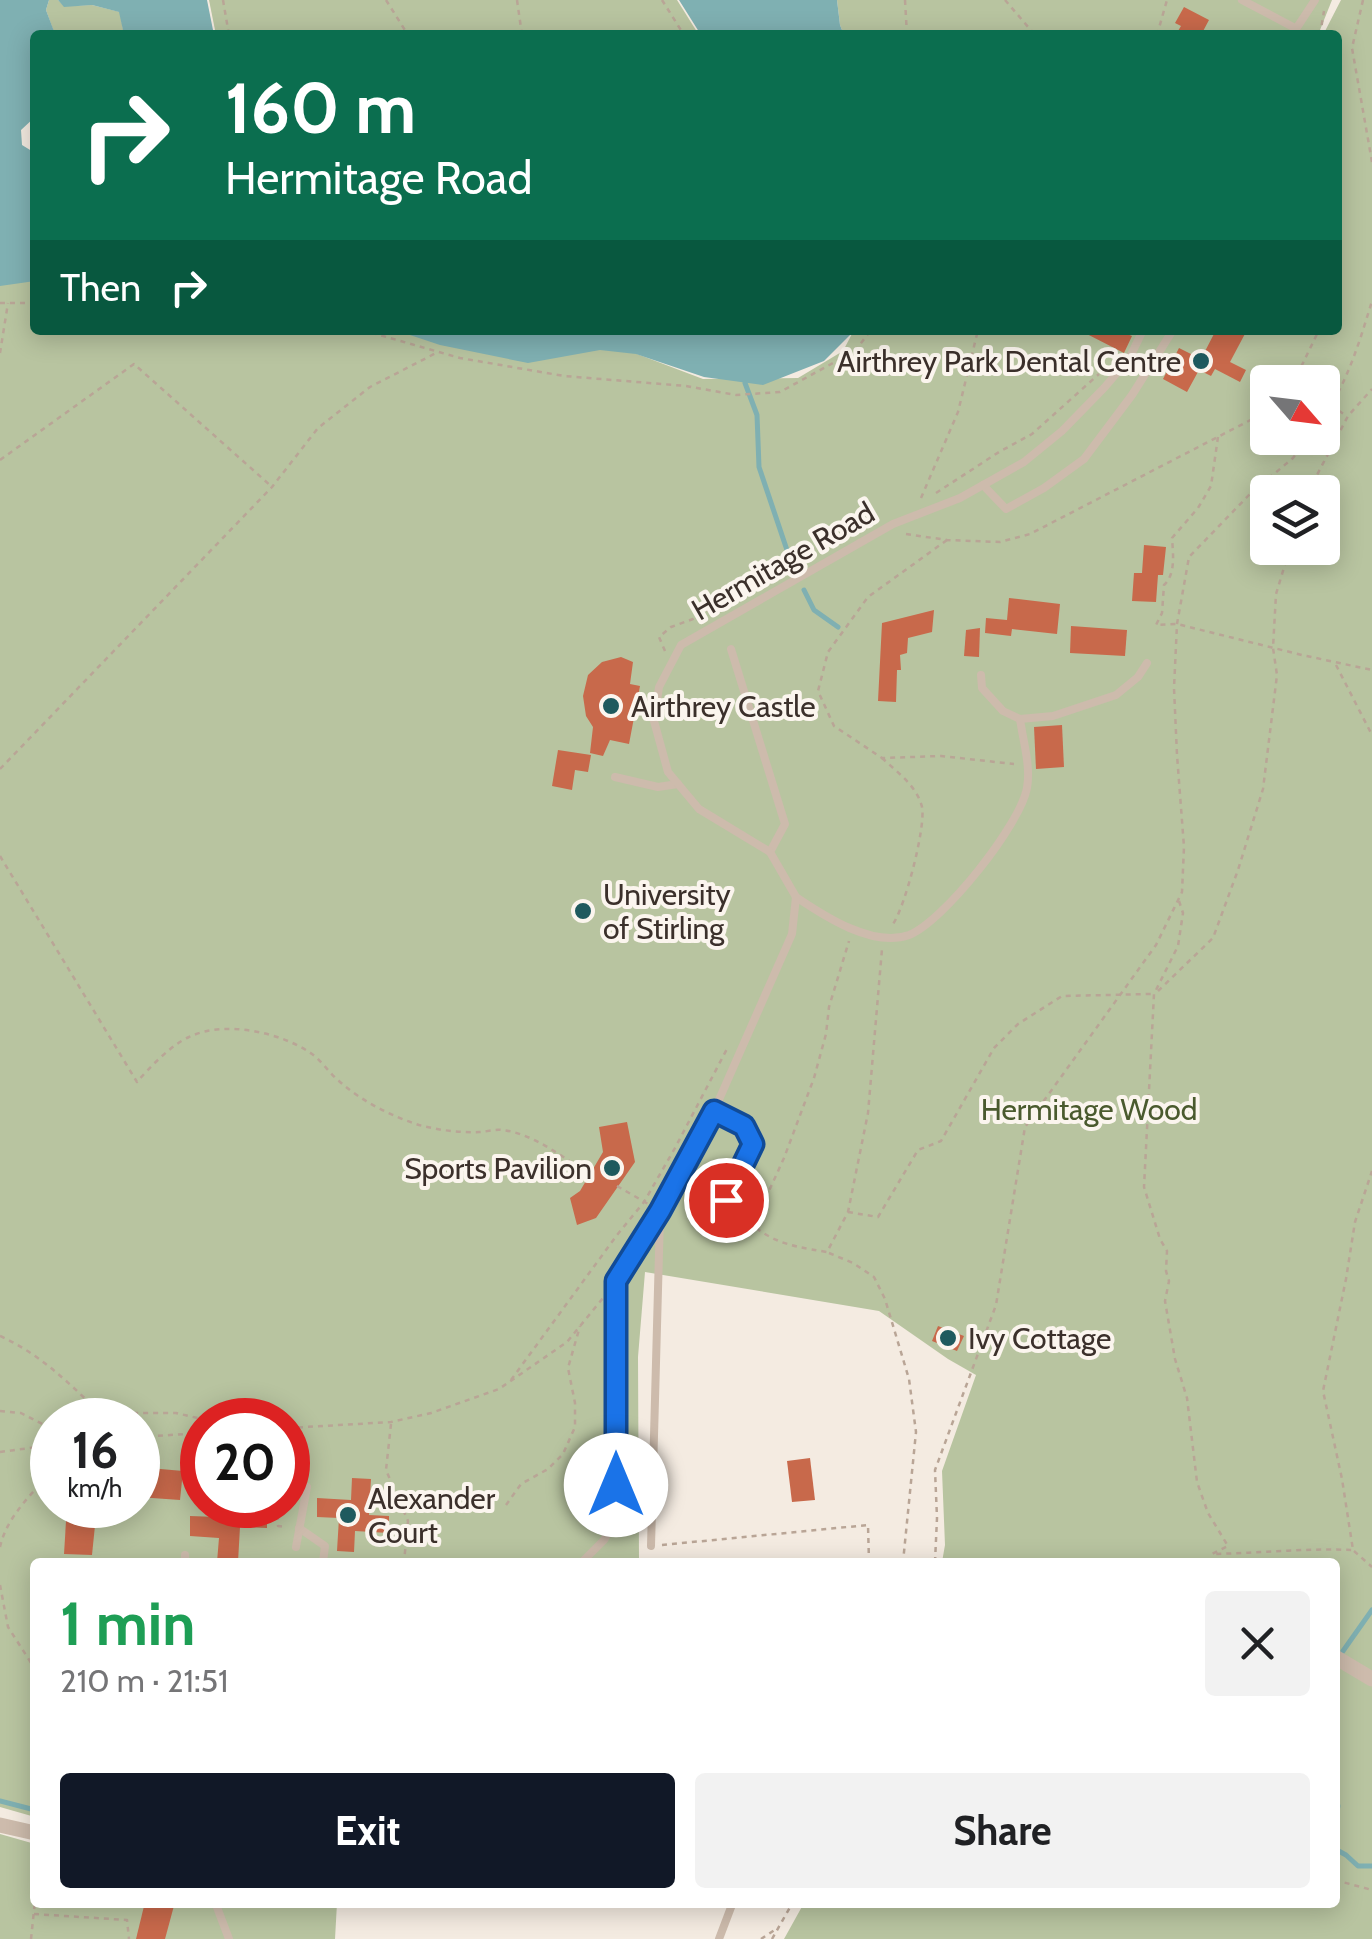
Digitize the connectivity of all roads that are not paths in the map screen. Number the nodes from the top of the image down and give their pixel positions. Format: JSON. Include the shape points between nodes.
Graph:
{"nodes":[{"id":1,"x":1242,"y":0,"type":"edge"},
{"id":2,"x":1315,"y":0,"type":"edge"},
{"id":3,"x":1291,"y":30,"type":"edge"},
{"id":4,"x":1294,"y":30,"type":"edge"},
{"id":5,"x":1140,"y":335,"type":"edge"},
{"id":6,"x":1170,"y":335,"type":"edge"},
{"id":7,"x":983,"y":484,"type":"junction"},
{"id":8,"x":731,"y":649,"type":"dead end"},
{"id":9,"x":1148,"y":663,"type":"dead end"},
{"id":10,"x":980,"y":675,"type":"dead end"},
{"id":11,"x":1020,"y":719,"type":"junction"},
{"id":12,"x":615,"y":777,"type":"dead end"},
{"id":13,"x":678,"y":784,"type":"junction"},
{"id":14,"x":770,"y":852,"type":"junction"},
{"id":15,"x":796,"y":897,"type":"junction"},
{"id":16,"x":714,"y":1111,"type":"junction"},
{"id":17,"x":726,"y":1200,"type":"road end"},
{"id":18,"x":660,"y":1211,"type":"junction"},
{"id":19,"x":299,"y":1528,"type":"joint"},
{"id":20,"x":651,"y":1546,"type":"road end"},
{"id":21,"x":296,"y":1547,"type":"dead end"},
{"id":22,"x":324,"y":1558,"type":"edge"},
{"id":23,"x":586,"y":1558,"type":"edge"},
{"id":24,"x":1340,"y":1660,"type":"edge"},
{"id":25,"x":1372,"y":1679,"type":"edge"},
{"id":26,"x":0,"y":1824,"type":"edge"},
{"id":27,"x":30,"y":1832,"type":"edge"},
{"id":28,"x":216,"y":1908,"type":"edge"},
{"id":29,"x":731,"y":1908,"type":"edge"},
{"id":30,"x":229,"y":1939,"type":"edge"},
{"id":31,"x":719,"y":1939,"type":"edge"}],
"edges":[{"from":1,"to":3,"type":"lane"},
{"from":2,"to":4,"type":"lane"},
{"from":5,"to":7,"type":"lane","name":"Hermitage Road","via":[[1129,358],[1062,431]]},
{"from":6,"to":7,"type":"lane","via":[[1084,459],[1006,508]]},
{"from":7,"to":13,"type":"lane","name":"Hermitage Road","via":[[880,530],[681,645],[659,688],[654,722]]},
{"from":8,"to":14,"type":"lane","via":[[784,824]]},
{"from":9,"to":11,"type":"lane","via":[[1116,695],[1078,710]]},
{"from":10,"to":11,"type":"lane","via":[[982,688]]},
{"from":11,"to":15,"type":"lane","via":[[1027,789],[1013,822],[990,858],[932,918],[909,935],[884,937],[822,915]]},
{"from":12,"to":13,"type":"lane","via":[[658,787]]},
{"from":13,"to":14,"type":"lane","name":"Hermitage Road","via":[[699,809]]},
{"from":14,"to":15,"type":"lane","name":"Hermitage Road"},
{"from":15,"to":16,"type":"lane","via":[[792,934]]},
{"from":16,"to":17,"type":"lane","via":[[744,1126],[753,1144]]},
{"from":16,"to":18,"type":"lane"},
{"from":18,"to":20,"type":"lane"},
{"from":18,"to":23,"type":"lane","via":[[616,1281],[615,1521]]},
{"from":19,"to":21,"type":"lane"},
{"from":19,"to":22,"type":"lane","via":[[325,1546]]},
{"from":24,"to":25,"type":"street"},
{"from":26,"to":27,"type":"street"},
{"from":28,"to":30,"type":"lane"},
{"from":29,"to":31,"type":"lane"}]}
